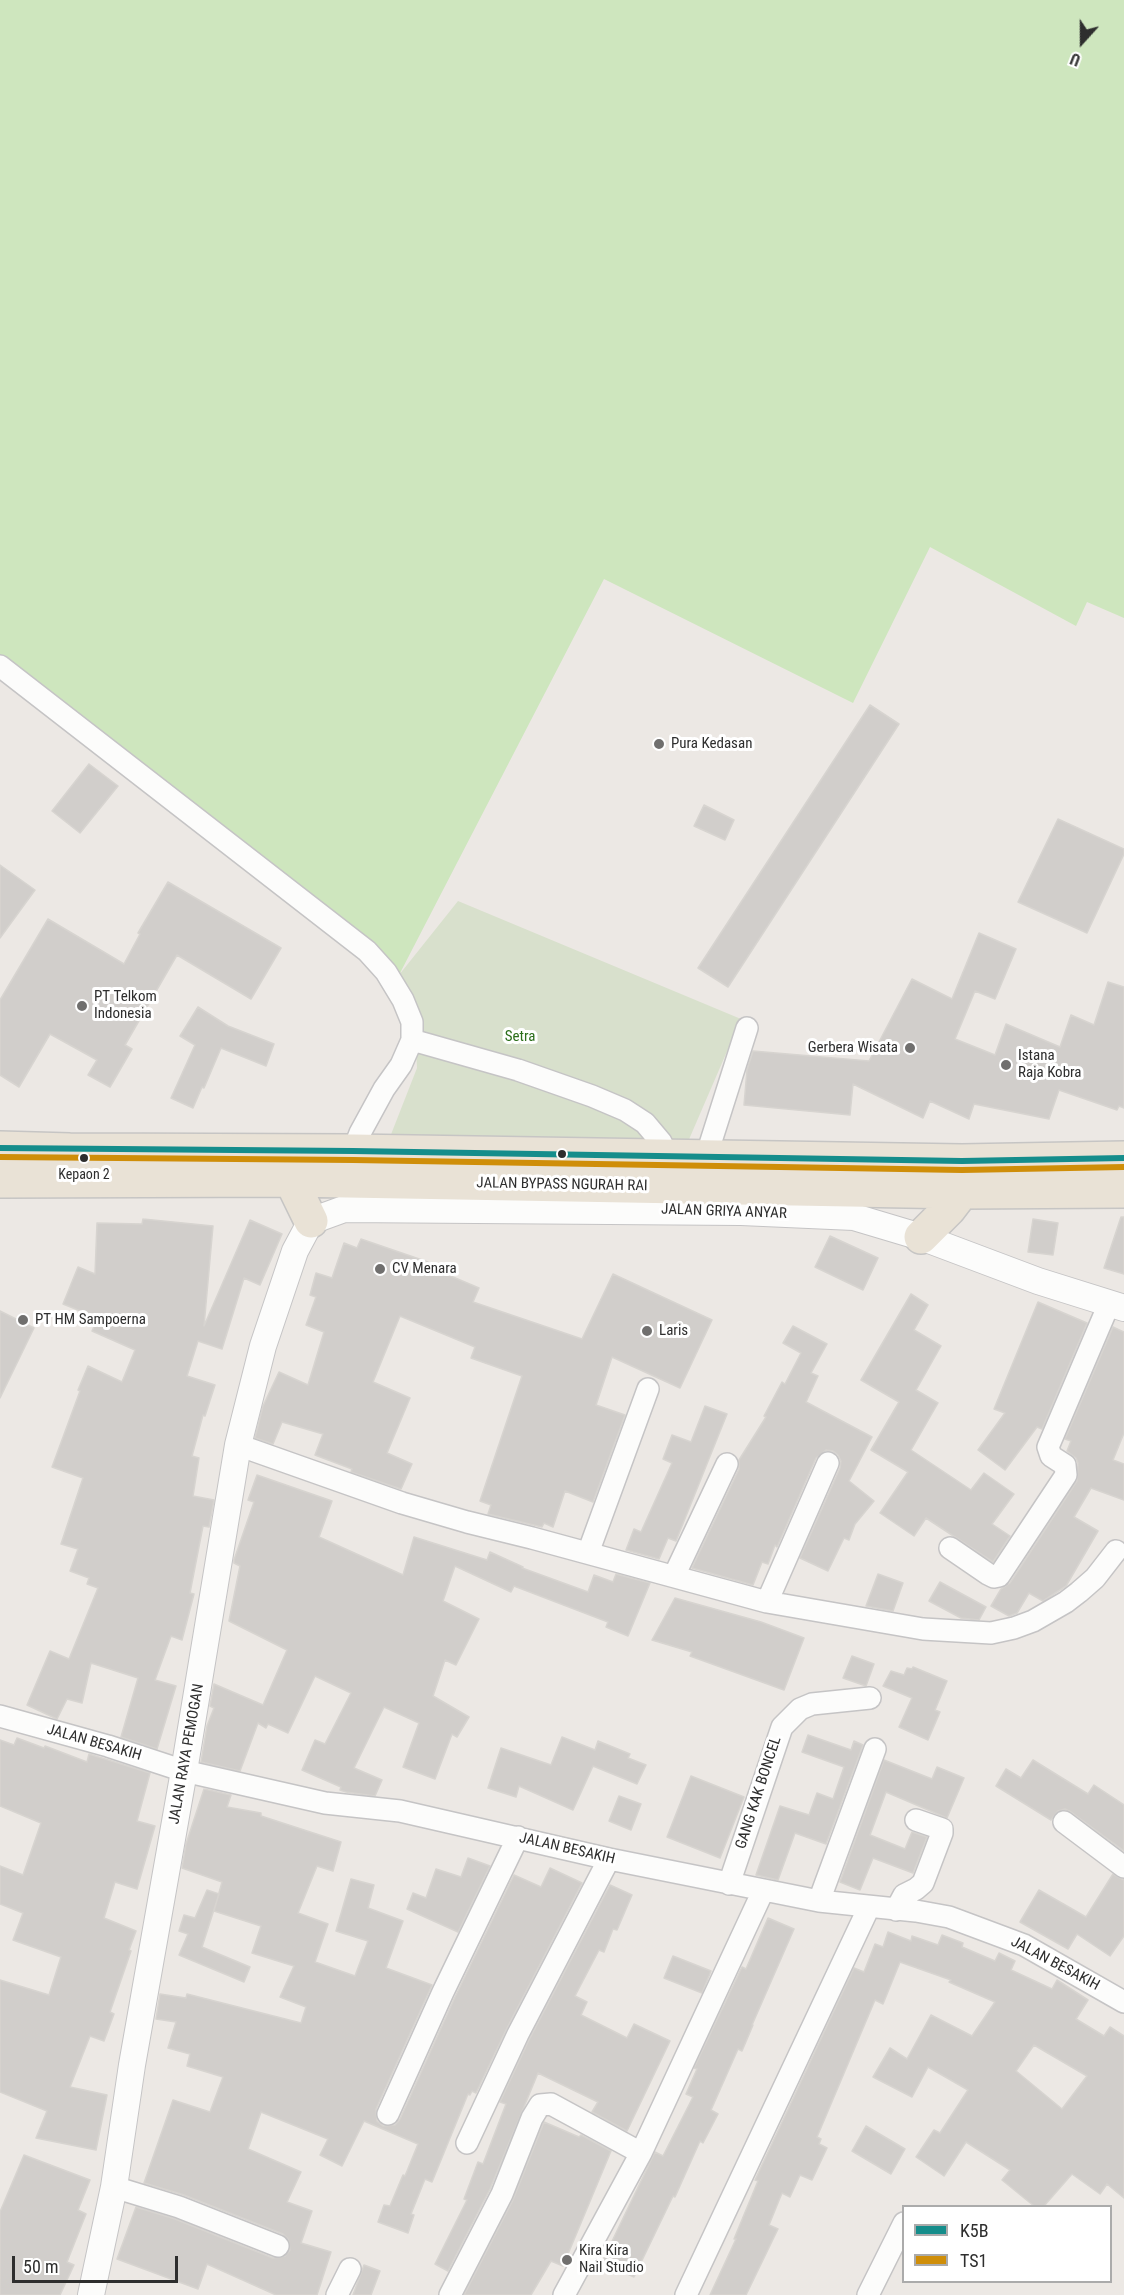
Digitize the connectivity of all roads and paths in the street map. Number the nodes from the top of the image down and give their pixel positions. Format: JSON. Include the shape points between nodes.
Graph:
{"nodes":[{"id":1,"x":0,"y":666,"type":"edge"},
{"id":2,"x":747,"y":1028,"type":"dead end"},
{"id":3,"x":412,"y":1040,"type":"junction"},
{"id":4,"x":0,"y":1148,"type":"edge"},
{"id":5,"x":353,"y":1151,"type":"junction"},
{"id":6,"x":668,"y":1157,"type":"junction"},
{"id":7,"x":706,"y":1157,"type":"junction"},
{"id":8,"x":1124,"y":1158,"type":"edge"},
{"id":9,"x":962,"y":1177,"type":"junction"},
{"id":10,"x":291,"y":1180,"type":"junction"},
{"id":11,"x":0,"y":1181,"type":"edge"},
{"id":12,"x":1124,"y":1191,"type":"edge"},
{"id":13,"x":311,"y":1221,"type":"junction"},
{"id":14,"x":921,"y":1237,"type":"junction"},
{"id":15,"x":1116,"y":1306,"type":"edge"},
{"id":16,"x":648,"y":1389,"type":"dead end"},
{"id":17,"x":238,"y":1445,"type":"junction"},
{"id":18,"x":828,"y":1462,"type":"dead end"},
{"id":19,"x":727,"y":1464,"type":"dead end"},
{"id":20,"x":950,"y":1548,"type":"dead end"},
{"id":21,"x":1116,"y":1551,"type":"dead end"},
{"id":22,"x":588,"y":1553,"type":"junction"},
{"id":23,"x":674,"y":1576,"type":"junction"},
{"id":24,"x":766,"y":1602,"type":"junction"},
{"id":25,"x":870,"y":1698,"type":"dead end"},
{"id":26,"x":0,"y":1716,"type":"edge"},
{"id":27,"x":875,"y":1749,"type":"dead end"},
{"id":28,"x":184,"y":1771,"type":"junction"},
{"id":29,"x":916,"y":1820,"type":"dead end"},
{"id":30,"x":1064,"y":1822,"type":"dead end"},
{"id":31,"x":518,"y":1837,"type":"junction"},
{"id":32,"x":609,"y":1859,"type":"junction"},
{"id":33,"x":1124,"y":1867,"type":"edge"},
{"id":34,"x":729,"y":1884,"type":"junction"},
{"id":35,"x":763,"y":1890,"type":"junction"},
{"id":36,"x":819,"y":1901,"type":"junction"},
{"id":37,"x":868,"y":1907,"type":"junction"},
{"id":38,"x":896,"y":1910,"type":"junction"},
{"id":39,"x":1122,"y":1995,"type":"edge"},
{"id":40,"x":388,"y":2114,"type":"dead end"},
{"id":41,"x":467,"y":2143,"type":"dead end"},
{"id":42,"x":641,"y":2153,"type":"junction"},
{"id":43,"x":114,"y":2187,"type":"junction"},
{"id":44,"x":902,"y":2225,"type":"edge"},
{"id":45,"x":278,"y":2246,"type":"dead end"},
{"id":46,"x":350,"y":2269,"type":"dead end"},
{"id":47,"x":91,"y":2295,"type":"edge"},
{"id":48,"x":337,"y":2295,"type":"edge"},
{"id":49,"x":450,"y":2295,"type":"edge"},
{"id":50,"x":564,"y":2295,"type":"edge"},
{"id":51,"x":686,"y":2295,"type":"edge"},
{"id":52,"x":868,"y":2295,"type":"edge"}],
"edges":[{"from":1,"to":3,"type":"street","via":[[367,951],[403,1000],[412,1022]]},
{"from":2,"to":7,"type":"street"},
{"from":3,"to":5,"type":"street"},
{"from":3,"to":6,"type":"street","via":[[518,1070],[625,1110],[645,1123]]},
{"from":4,"to":5,"type":"highway","name":"JALAN BYPASS NGURAH RAI"},
{"from":5,"to":6,"type":"highway","name":"JALAN BYPASS NGURAH RAI"},
{"from":6,"to":7,"type":"highway","name":"JALAN BYPASS NGURAH RAI"},
{"from":7,"to":9,"type":"highway","name":"JALAN BYPASS NGURAH RAI"},
{"from":8,"to":9,"type":"highway","name":"JALAN BYPASS NGURAH RAI"},
{"from":9,"to":10,"type":"highway","name":"JALAN BYPASS NGURAH RAI"},
{"from":9,"to":12,"type":"highway","name":"JALAN BYPASS NGURAH RAI"},
{"from":9,"to":14,"type":"highway","via":[[950,1209]]},
{"from":10,"to":11,"type":"highway","name":"JALAN BYPASS NGURAH RAI"},
{"from":10,"to":13,"type":"highway"},
{"from":13,"to":14,"type":"street","name":"JALAN GRIYA ANYAR","via":[[344,1209],[741,1212],[854,1217]]},
{"from":13,"to":17,"type":"street","name":"JALAN RAYA PEMOGAN","via":[[295,1251],[263,1346]]},
{"from":14,"to":15,"type":"street","name":"JALAN GRIYA ANYAR"},
{"from":15,"to":20,"type":"street","via":[[1048,1447],[1051,1456],[1065,1465],[1066,1475],[999,1576],[988,1574]]},
{"from":16,"to":22,"type":"street"},
{"from":17,"to":22,"type":"street","via":[[402,1503]]},
{"from":17,"to":28,"type":"street","name":"JALAN RAYA PEMOGAN"},
{"from":18,"to":24,"type":"street"},
{"from":19,"to":23,"type":"street"},
{"from":21,"to":24,"type":"street","via":[[1095,1578],[1066,1602],[1014,1629],[991,1633],[923,1629]]},
{"from":22,"to":23,"type":"street"},
{"from":23,"to":24,"type":"street"},
{"from":25,"to":34,"type":"street","name":"GANG KAK BONCEL","via":[[812,1704],[800,1709],[782,1727]]},
{"from":26,"to":28,"type":"street","name":"JALAN BESAKIH"},
{"from":27,"to":36,"type":"street"},
{"from":28,"to":31,"type":"street","name":"JALAN BESAKIH","via":[[325,1803],[400,1811]]},
{"from":28,"to":43,"type":"street","name":"JALAN RAYA PEMOGAN"},
{"from":29,"to":38,"type":"street","via":[[942,1829],[942,1833],[923,1883],[904,1895]]},
{"from":30,"to":33,"type":"street"},
{"from":31,"to":32,"type":"street","name":"JALAN BESAKIH"},
{"from":31,"to":40,"type":"street"},
{"from":32,"to":34,"type":"street","name":"JALAN BESAKIH"},
{"from":32,"to":41,"type":"street","via":[[518,2034]]},
{"from":34,"to":35,"type":"street","name":"JALAN BESAKIH"},
{"from":35,"to":36,"type":"street","name":"JALAN BESAKIH"},
{"from":35,"to":42,"type":"street"},
{"from":36,"to":37,"type":"street","name":"JALAN BESAKIH"},
{"from":37,"to":38,"type":"street","name":"JALAN BESAKIH"},
{"from":37,"to":51,"type":"street"},
{"from":38,"to":39,"type":"street","name":"JALAN BESAKIH","via":[[949,1917],[1024,1945]]},
{"from":42,"to":49,"type":"street","via":[[551,2104],[540,2105],[502,2194]]},
{"from":42,"to":50,"type":"street"},
{"from":43,"to":45,"type":"street","via":[[179,2207]]},
{"from":43,"to":47,"type":"street","name":"JALAN RAYA PEMOGAN"},
{"from":44,"to":52,"type":"street"},
{"from":46,"to":48,"type":"street"}]}
